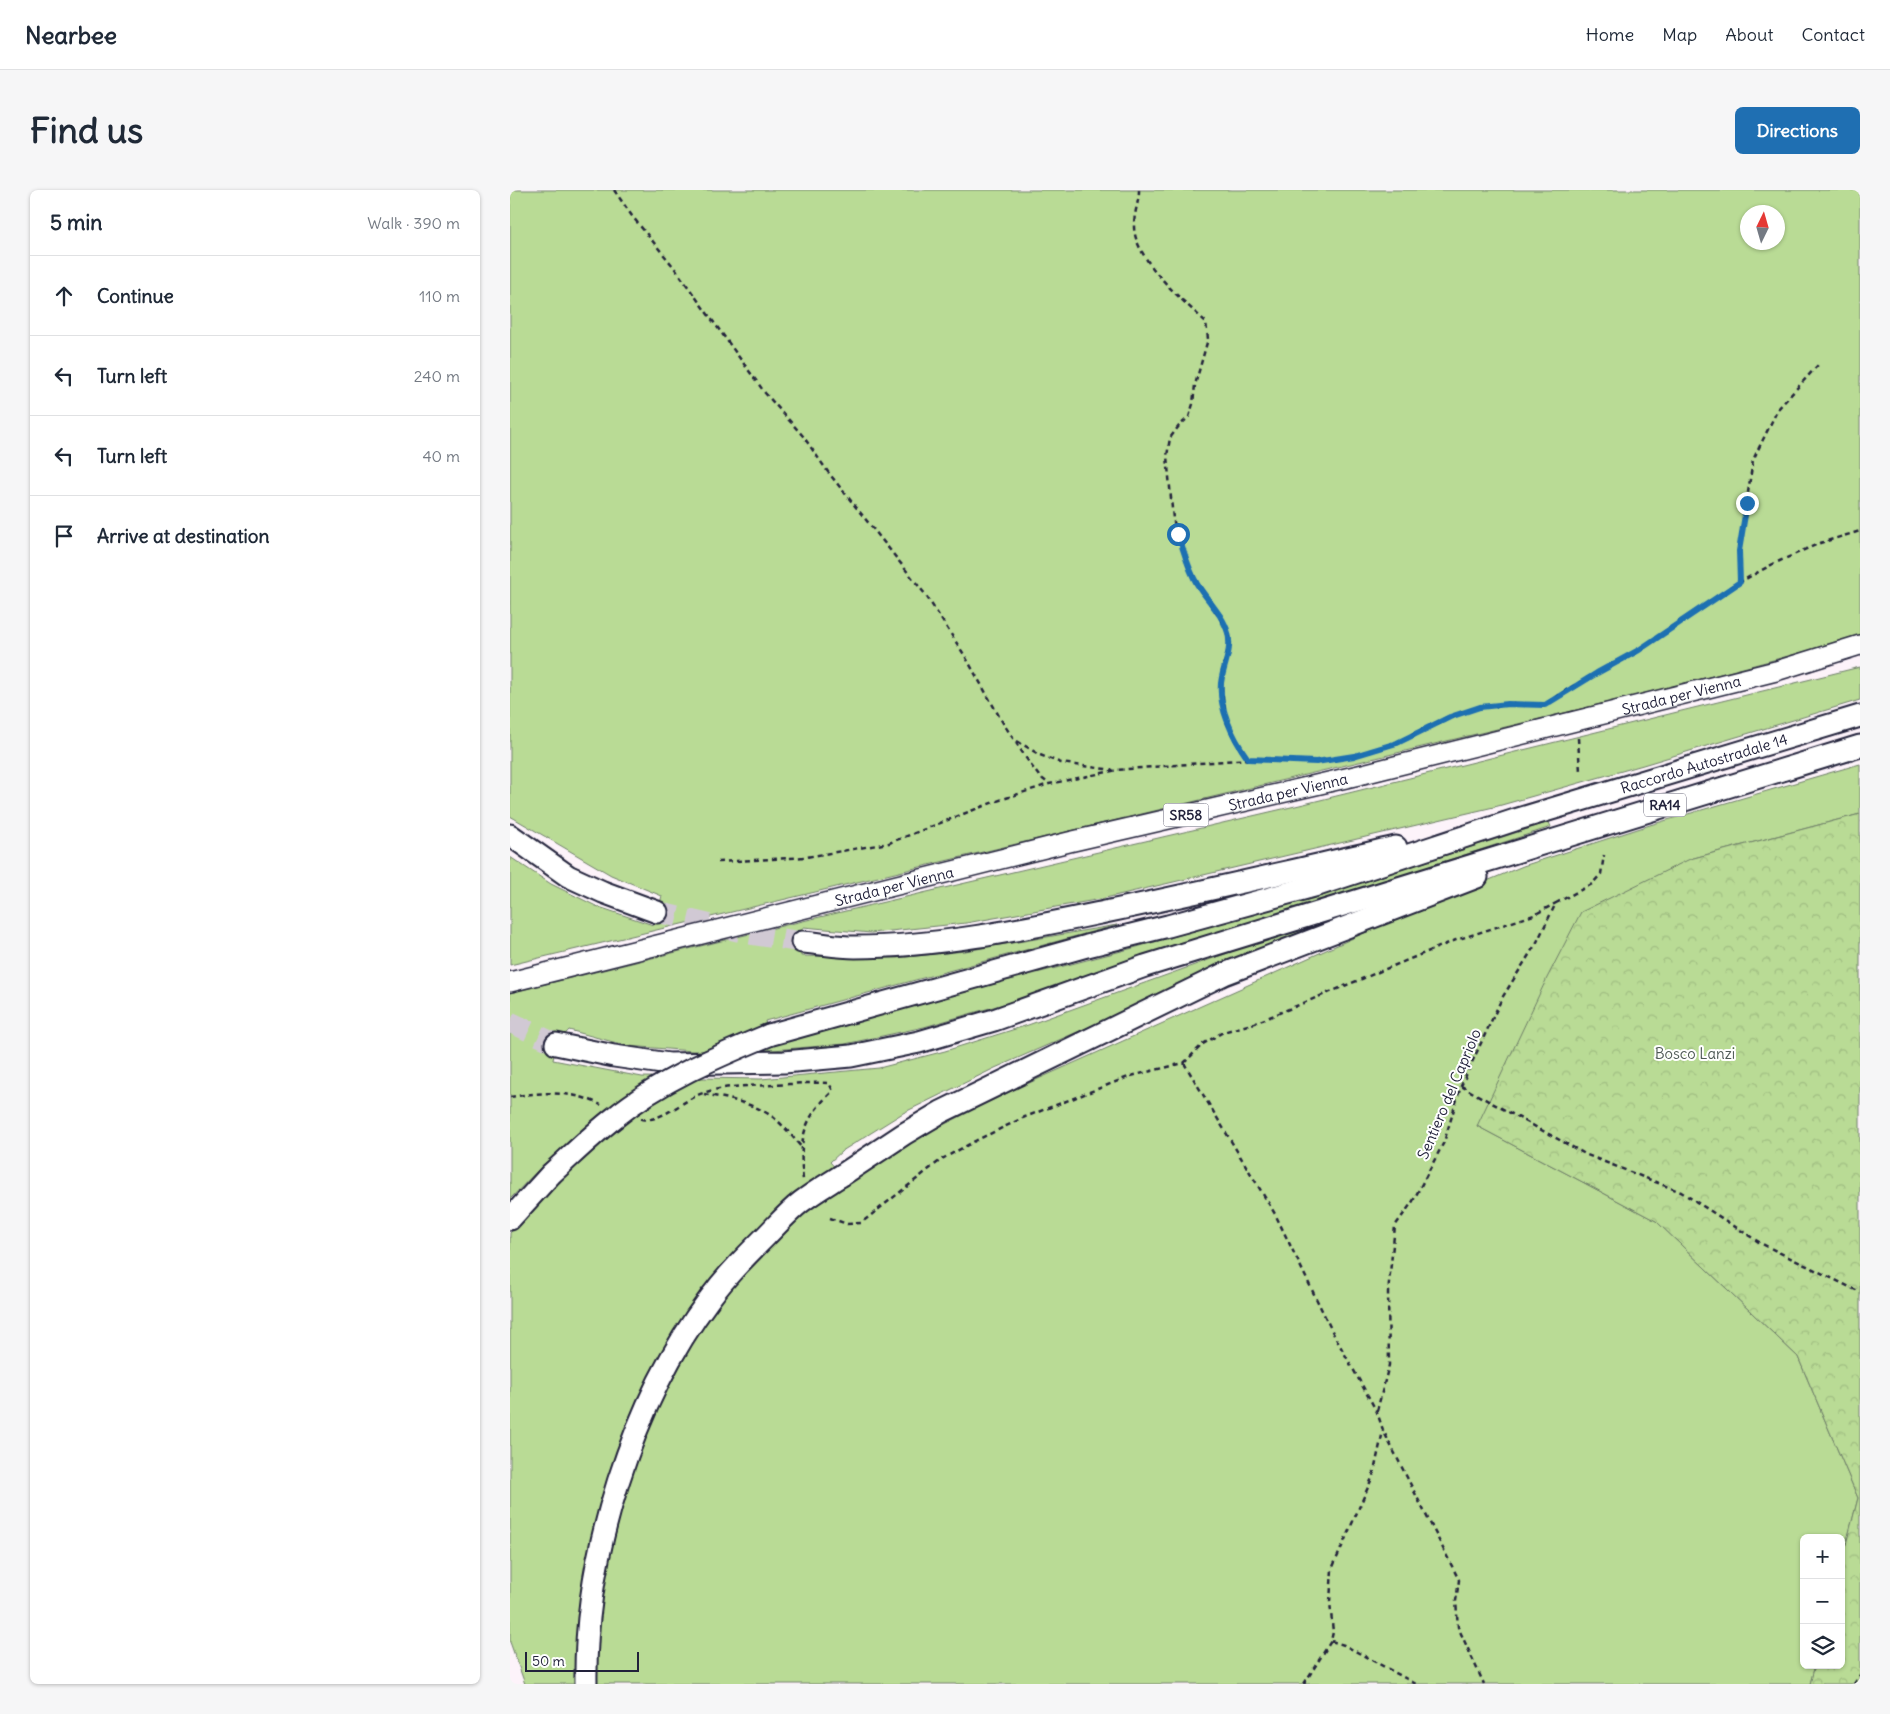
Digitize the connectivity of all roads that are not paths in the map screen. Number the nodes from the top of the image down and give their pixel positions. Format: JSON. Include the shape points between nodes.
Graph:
{"nodes":[{"id":1,"x":1860,"y":645,"type":"edge"},
{"id":2,"x":1860,"y":716,"type":"edge"},
{"id":3,"x":1860,"y":746,"type":"edge"},
{"id":4,"x":1515,"y":820,"type":"junction"},
{"id":5,"x":510,"y":836,"type":"edge"},
{"id":6,"x":1558,"y":838,"type":"junction"},
{"id":7,"x":656,"y":912,"type":"tunnel mouth"},
{"id":8,"x":802,"y":942,"type":"tunnel mouth"},
{"id":9,"x":510,"y":982,"type":"edge"},
{"id":10,"x":556,"y":1044,"type":"tunnel mouth"},
{"id":11,"x":510,"y":1219,"type":"edge"},
{"id":12,"x":586,"y":1684,"type":"edge"}],
"edges":[{"from":1,"to":9,"type":"main road","name":"Strada per Vienna","number":"SR58","via":[[1776,671],[1359,775],[1069,842]]},
{"from":2,"to":4,"type":"highway","name":"Raccordo Autostradale 14","number":"RA14"},
{"from":3,"to":6,"type":"highway","name":"Raccordo Autostradale 14","number":"RA14"},
{"from":4,"to":8,"type":"highway","via":[[1030,927],[909,945],[853,947]]},
{"from":4,"to":11,"type":"highway","bridge":true,"via":[[1321,884],[769,1034],[713,1058],[663,1085],[615,1117],[551,1174]]},
{"from":5,"to":7,"type":"highway","via":[[568,876]]},
{"from":6,"to":10,"type":"highway","via":[[1145,966],[994,1020],[919,1042],[851,1056],[784,1062],[669,1064]]},
{"from":6,"to":12,"type":"highway","bridge":true,"via":[[1523,860],[1224,974],[941,1112],[800,1202],[738,1263],[710,1298],[658,1381],[619,1480],[596,1571],[589,1620]]}]}
